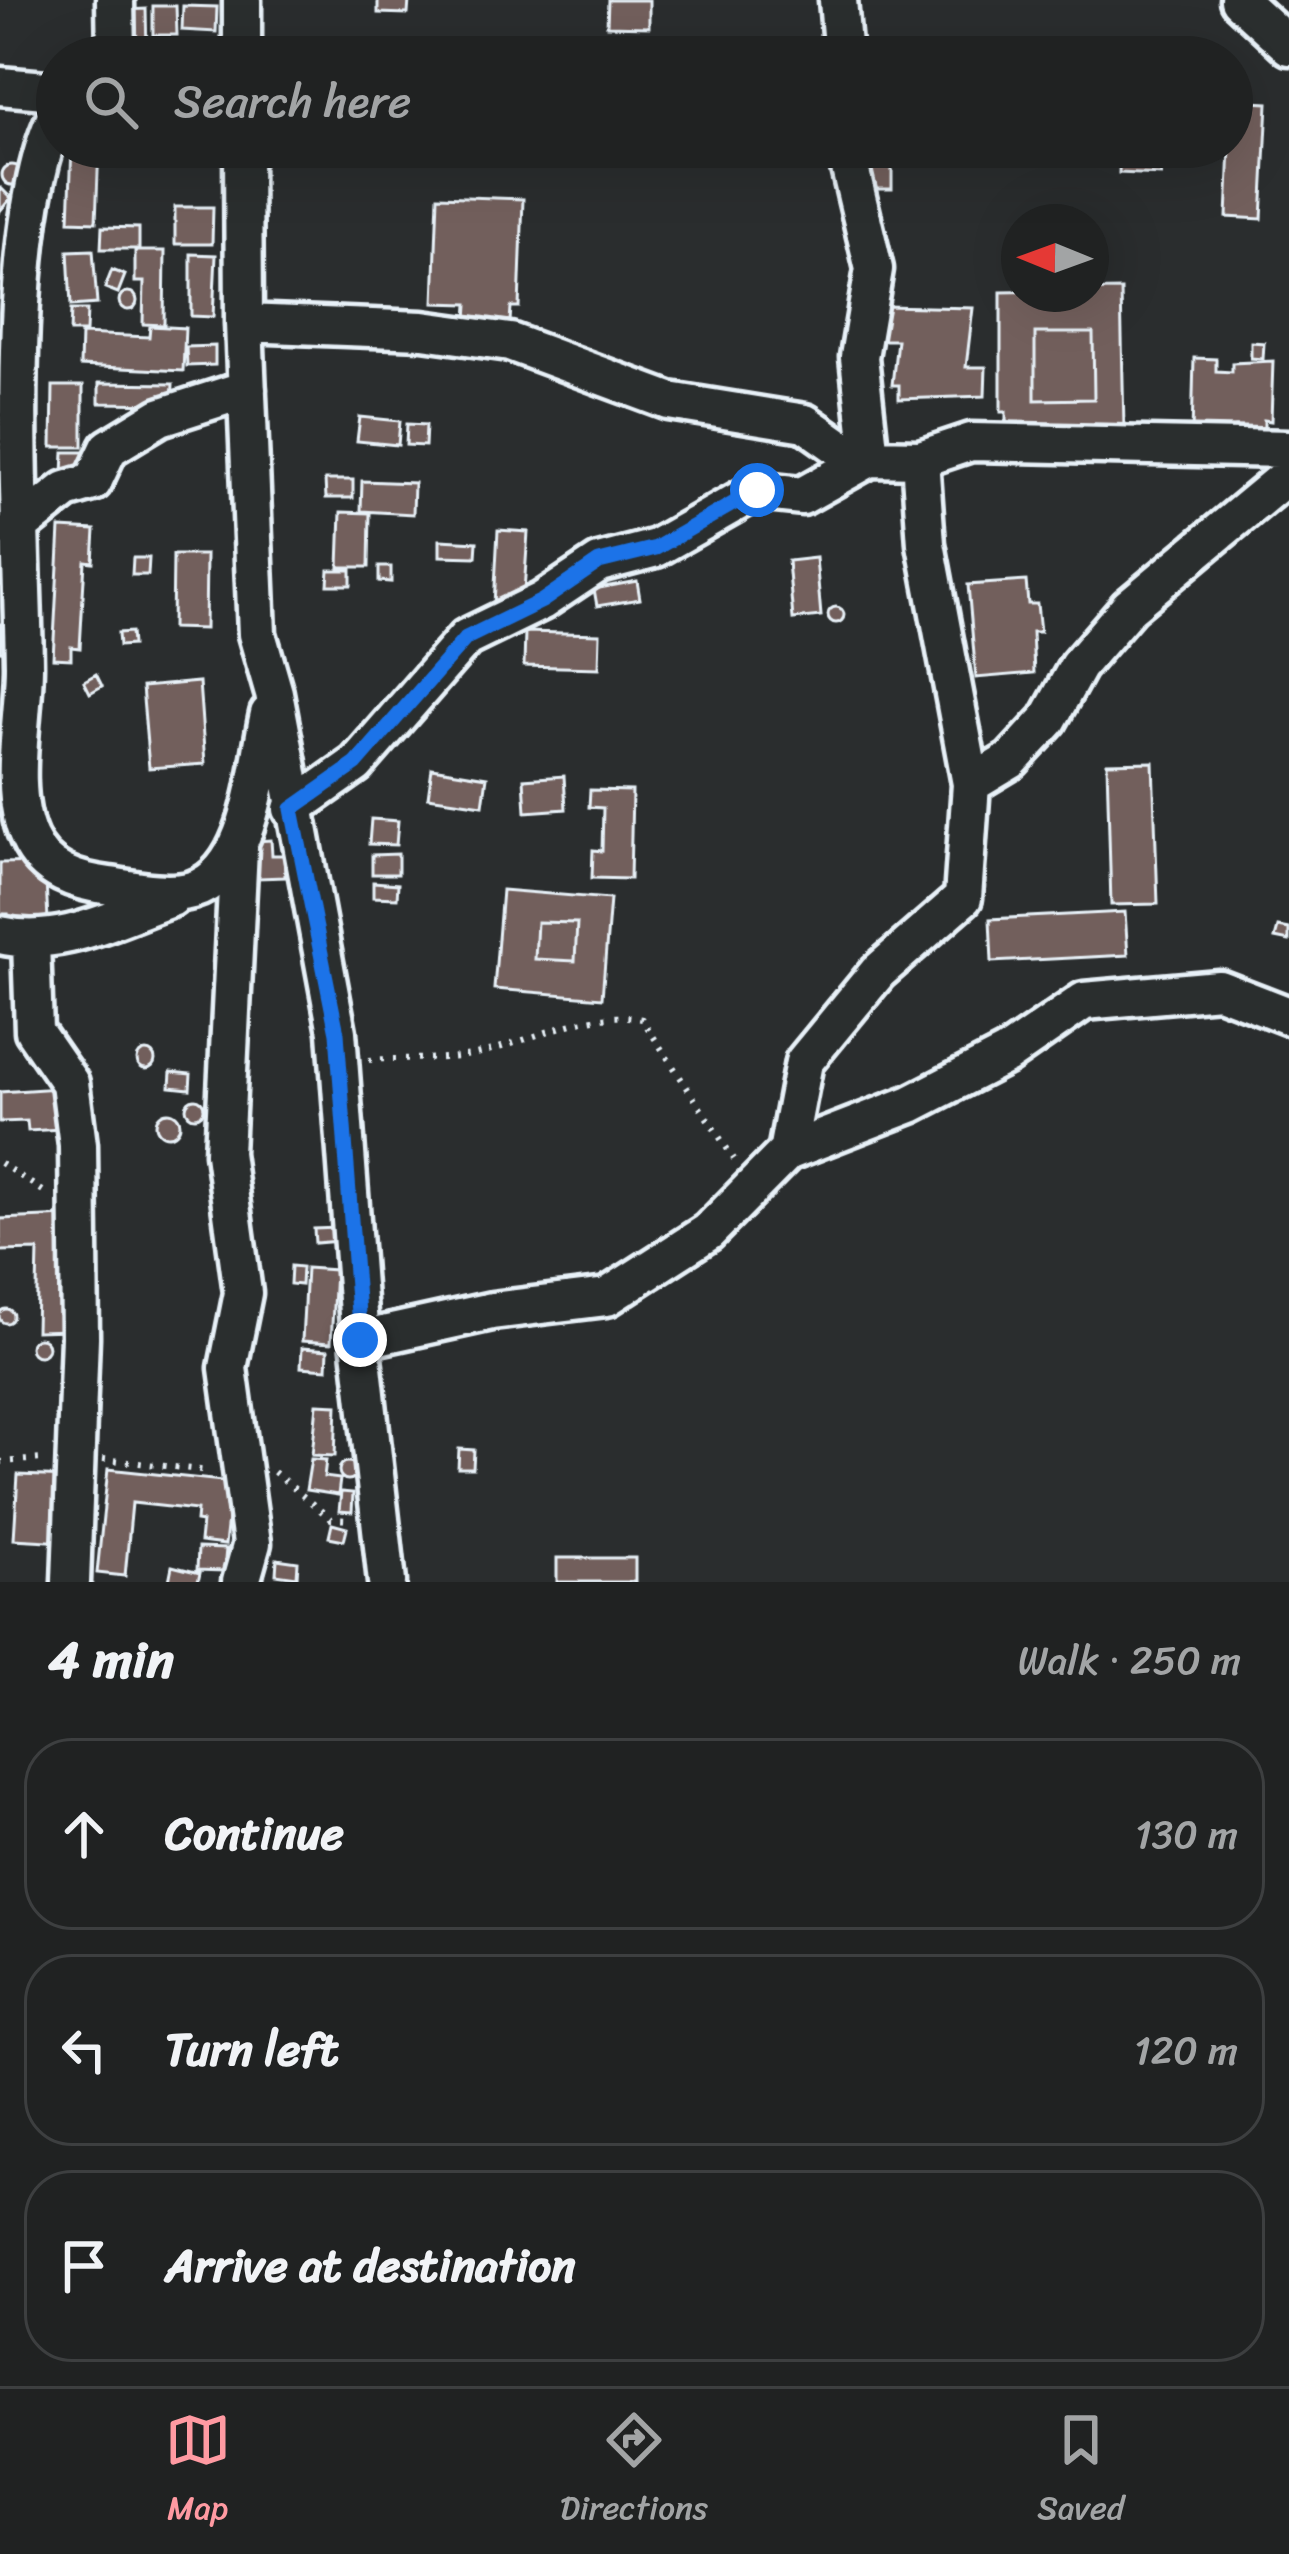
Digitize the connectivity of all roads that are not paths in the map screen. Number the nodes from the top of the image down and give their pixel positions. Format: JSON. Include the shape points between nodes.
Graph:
{"nodes":[{"id":1,"x":115,"y":0,"type":"edge"},
{"id":2,"x":242,"y":0,"type":"edge"},
{"id":3,"x":838,"y":0,"type":"edge"},
{"id":4,"x":1239,"y":0,"type":"edge"},
{"id":5,"x":116,"y":36,"type":"edge"},
{"id":6,"x":242,"y":36,"type":"edge"},
{"id":7,"x":841,"y":36,"type":"edge"},
{"id":8,"x":1289,"y":46,"type":"edge"},
{"id":9,"x":0,"y":86,"type":"edge"},
{"id":10,"x":36,"y":89,"type":"edge"},
{"id":11,"x":36,"y":168,"type":"edge"},
{"id":12,"x":243,"y":168,"type":"edge"},
{"id":13,"x":849,"y":168,"type":"edge"},
{"id":14,"x":8,"y":270,"type":"edge"},
{"id":15,"x":244,"y":322,"type":"junction"},
{"id":16,"x":247,"y":389,"type":"junction"},
{"id":17,"x":1289,"y":449,"type":"edge"},
{"id":18,"x":870,"y":458,"type":"junction"},
{"id":19,"x":920,"y":459,"type":"junction"},
{"id":20,"x":1289,"y":474,"type":"edge"},
{"id":21,"x":14,"y":531,"type":"junction"},
{"id":22,"x":274,"y":693,"type":"junction"},
{"id":23,"x":11,"y":764,"type":"edge"},
{"id":24,"x":971,"y":784,"type":"junction"},
{"id":25,"x":292,"y":809,"type":"junction"},
{"id":26,"x":238,"y":845,"type":"junction"},
{"id":27,"x":191,"y":891,"type":"junction"},
{"id":28,"x":15,"y":939,"type":"edge"},
{"id":29,"x":1289,"y":1016,"type":"edge"},
{"id":30,"x":787,"y":1152,"type":"junction"},
{"id":31,"x":360,"y":1340,"type":"junction"},
{"id":32,"x":71,"y":1582,"type":"edge"},
{"id":33,"x":242,"y":1582,"type":"edge"},
{"id":34,"x":387,"y":1582,"type":"edge"}],
"edges":[{"from":1,"to":5,"type":"street"},
{"from":2,"to":6,"type":"street"},
{"from":3,"to":7,"type":"street"},
{"from":4,"to":8,"type":"street"},
{"from":9,"to":10,"type":"street"},
{"from":11,"to":14,"type":"street"},
{"from":12,"to":15,"type":"street"},
{"from":13,"to":18,"type":"street","via":[[874,268],[859,357]]},
{"from":14,"to":21,"type":"street"},
{"from":15,"to":16,"type":"street"},
{"from":15,"to":18,"type":"street","via":[[510,342],[669,401],[805,422],[849,454]]},
{"from":16,"to":21,"type":"street","via":[[160,417],[109,448],[93,482],[66,490]]},
{"from":16,"to":22,"type":"street","via":[[255,615]]},
{"from":17,"to":19,"type":"street","via":[[971,442]]},
{"from":18,"to":19,"type":"street"},
{"from":18,"to":25,"type":"street","via":[[802,496],[757,490],[656,548],[599,562],[466,638],[356,764]]},
{"from":19,"to":24,"type":"street","via":[[926,544]]},
{"from":20,"to":24,"type":"street","via":[[1129,607],[1078,666],[1048,720],[1011,760]]},
{"from":21,"to":23,"type":"street","via":[[24,662]]},
{"from":22,"to":25,"type":"street"},
{"from":22,"to":26,"type":"street"},
{"from":23,"to":27,"type":"street","via":[[29,838],[54,872],[93,884]]},
{"from":24,"to":30,"type":"street","via":[[963,898],[878,971],[804,1062]]},
{"from":25,"to":31,"type":"street","via":[[340,1062]]},
{"from":26,"to":27,"type":"street","via":[[217,877]]},
{"from":26,"to":33,"type":"street","via":[[224,1153],[243,1293],[228,1368],[252,1543]]},
{"from":27,"to":28,"type":"street","via":[[57,940]]},
{"from":28,"to":32,"type":"street","via":[[34,1031],[70,1083],[78,1144]]},
{"from":29,"to":30,"type":"street","via":[[1219,989],[1084,1001],[930,1094]]},
{"from":30,"to":31,"type":"street","via":[[708,1232],[608,1297],[492,1311]]},
{"from":31,"to":34,"type":"street"}]}
